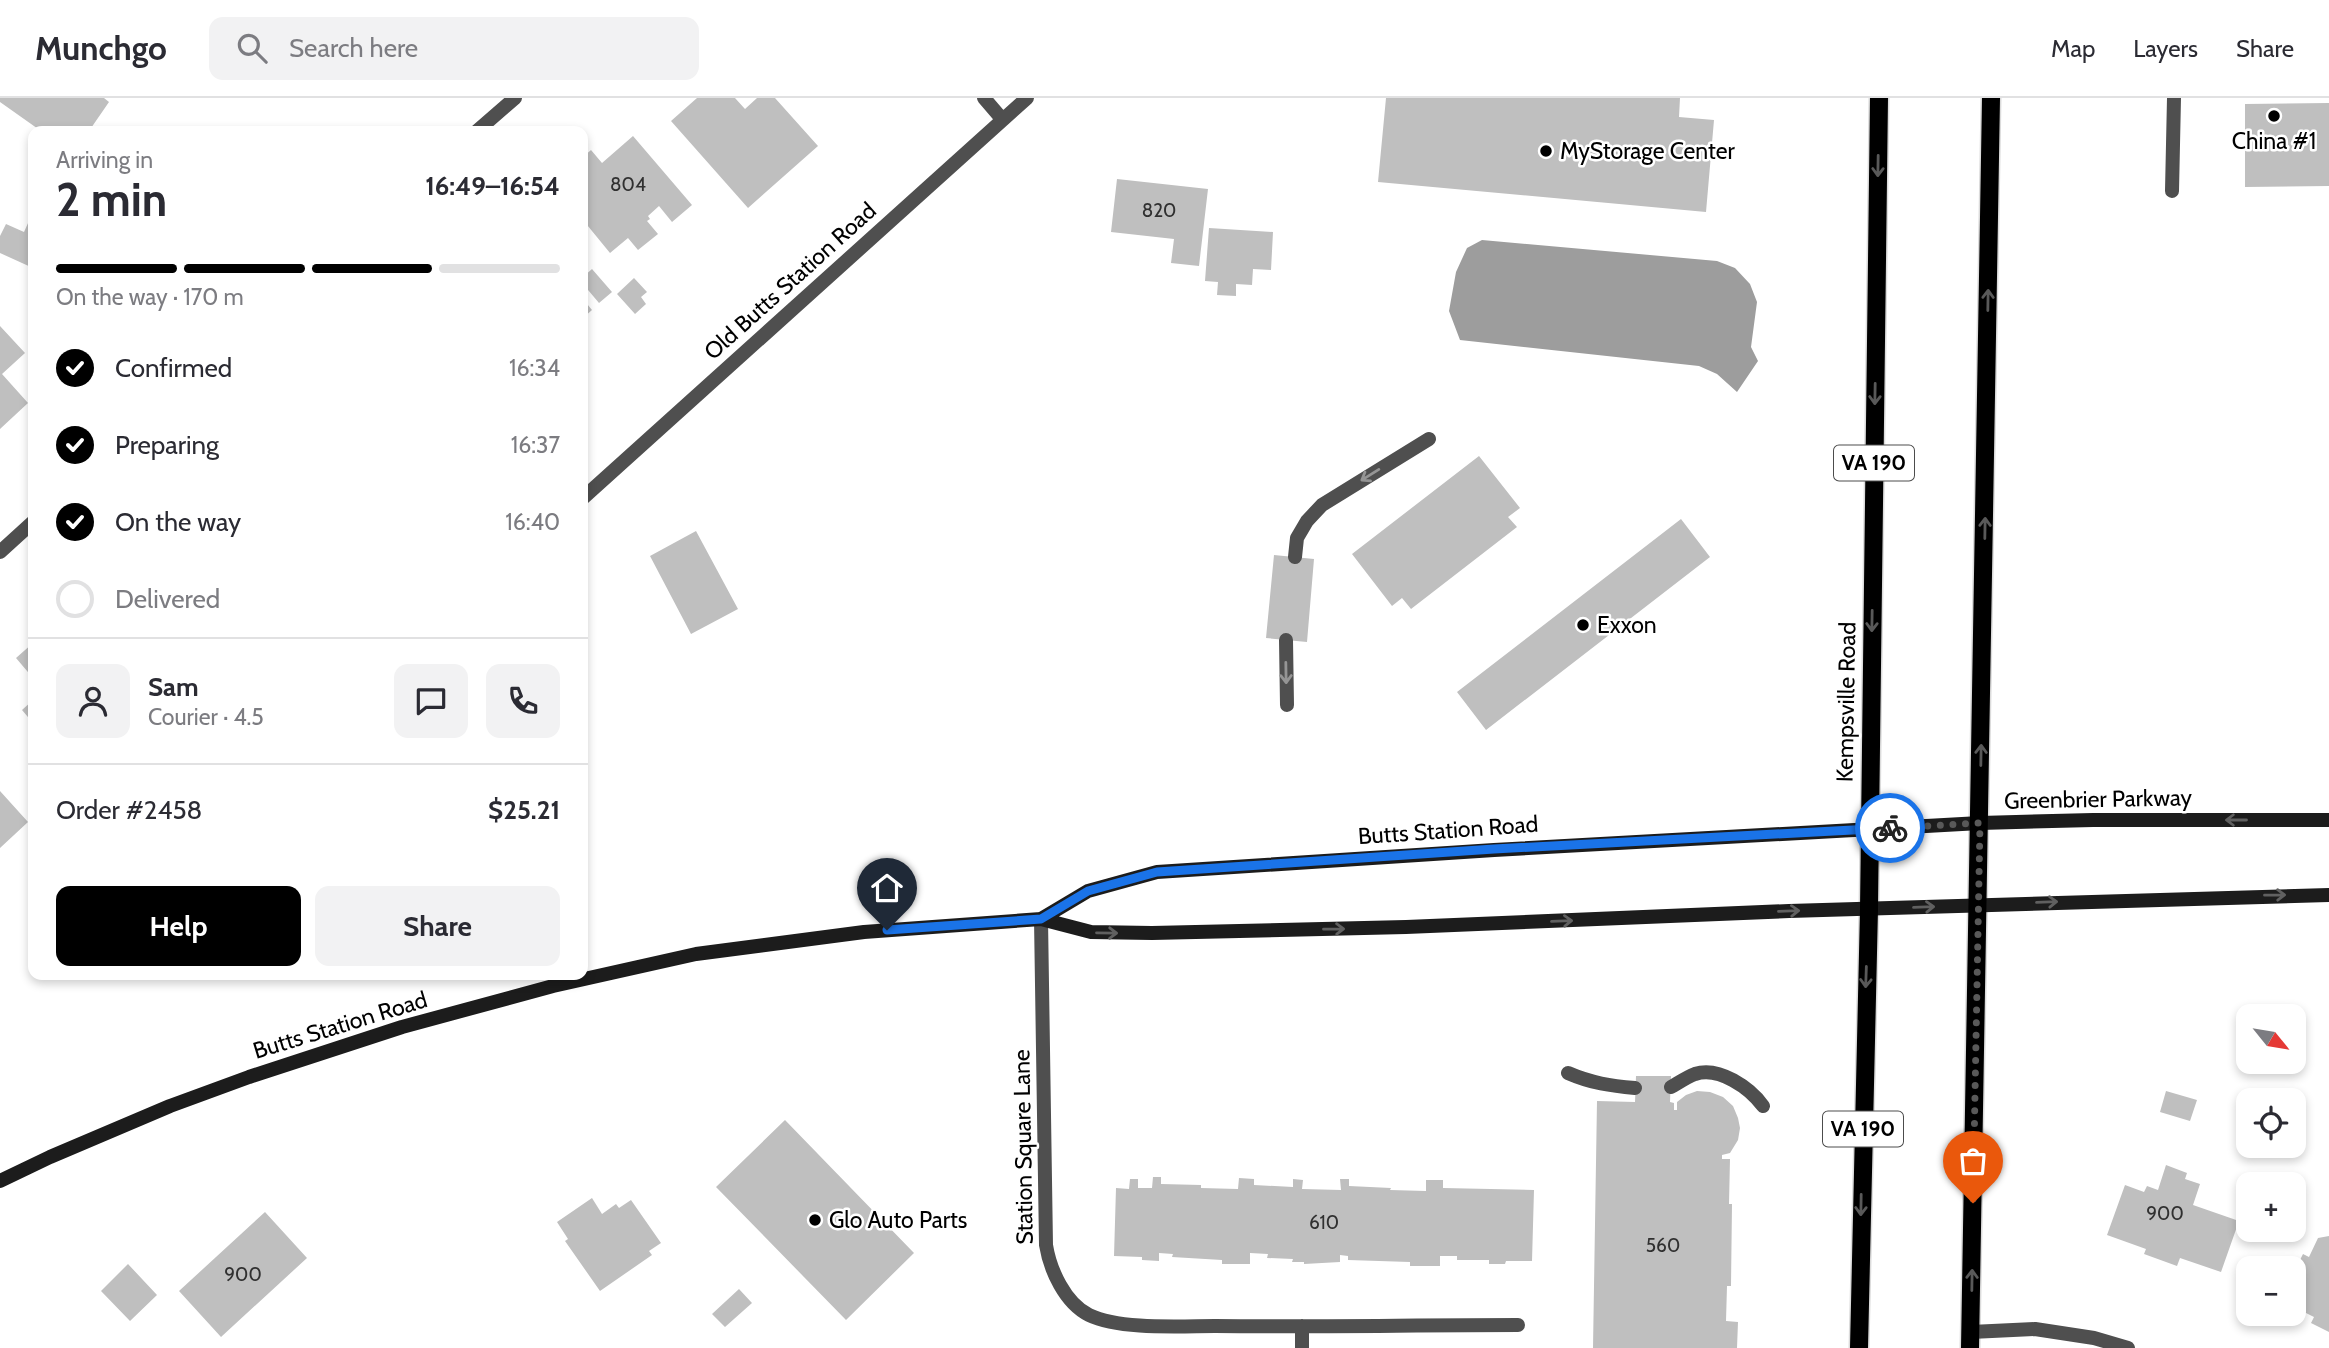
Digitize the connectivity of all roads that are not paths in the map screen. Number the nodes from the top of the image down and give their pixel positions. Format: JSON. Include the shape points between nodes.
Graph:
{"nodes":[{"id":1,"x":515,"y":98,"type":"edge"},
{"id":2,"x":984,"y":98,"type":"edge"},
{"id":3,"x":1027,"y":98,"type":"edge"},
{"id":4,"x":1879,"y":98,"type":"edge"},
{"id":5,"x":1991,"y":98,"type":"edge"},
{"id":6,"x":2174,"y":98,"type":"edge"},
{"id":7,"x":1002,"y":119,"type":"junction"},
{"id":8,"x":483,"y":126,"type":"edge"},
{"id":9,"x":2172,"y":191,"type":"dead end"},
{"id":10,"x":1429,"y":439,"type":"dead end"},
{"id":11,"x":588,"y":493,"type":"edge"},
{"id":12,"x":28,"y":527,"type":"edge"},
{"id":13,"x":0,"y":552,"type":"edge"},
{"id":14,"x":1295,"y":557,"type":"dead end"},
{"id":15,"x":1286,"y":640,"type":"dead end"},
{"id":16,"x":1287,"y":705,"type":"dead end"},
{"id":17,"x":2329,"y":820,"type":"edge"},
{"id":18,"x":1980,"y":823,"type":"junction"},
{"id":19,"x":1868,"y":829,"type":"junction"},
{"id":20,"x":2329,"y":895,"type":"edge"},
{"id":21,"x":1979,"y":905,"type":"junction"},
{"id":22,"x":1868,"y":909,"type":"junction"},
{"id":23,"x":1041,"y":919,"type":"junction"},
{"id":24,"x":588,"y":978,"type":"edge"},
{"id":25,"x":580,"y":980,"type":"edge"},
{"id":26,"x":1568,"y":1073,"type":"dead end"},
{"id":27,"x":1671,"y":1087,"type":"dead end"},
{"id":28,"x":1635,"y":1088,"type":"dead end"},
{"id":29,"x":1763,"y":1106,"type":"dead end"},
{"id":30,"x":0,"y":1181,"type":"edge"},
{"id":31,"x":1518,"y":1325,"type":"dead end"},
{"id":32,"x":1302,"y":1326,"type":"junction"},
{"id":33,"x":1971,"y":1340,"type":"edge"},
{"id":34,"x":1302,"y":1348,"type":"edge"},
{"id":35,"x":1858,"y":1348,"type":"edge"},
{"id":36,"x":2128,"y":1348,"type":"edge"}],
"edges":[{"from":1,"to":8,"type":"street"},
{"from":2,"to":7,"type":"street"},
{"from":3,"to":7,"type":"street","name":"Old Butts Station Road"},
{"from":4,"to":19,"type":"main road","name":"Kempsville Road","number":"VA 190","one_way":true},
{"from":18,"to":5,"type":"main road","one_way":true},
{"from":6,"to":9,"type":"street"},
{"from":7,"to":11,"type":"street","name":"Old Butts Station Road"},
{"from":10,"to":14,"type":"street","one_way":true,"via":[[1322,505],[1297,538]]},
{"from":12,"to":13,"type":"street"},
{"from":15,"to":16,"type":"street","one_way":true},
{"from":17,"to":18,"type":"main road","name":"Greenbrier Parkway","one_way":true},
{"from":18,"to":19,"type":"main road","name":"Greenbrier Parkway"},
{"from":18,"to":21,"type":"main road"},
{"from":19,"to":22,"type":"main road","name":"Kempsville Road","number":"VA 190"},
{"from":19,"to":23,"type":"main road","name":"Butts Station Road","via":[[1157,872],[1088,891]]},
{"from":21,"to":20,"type":"main road","one_way":true},
{"from":22,"to":21,"type":"main road","one_way":true},
{"from":33,"to":21,"type":"main road","one_way":true},
{"from":23,"to":22,"type":"main road","name":"Butts Station Road","one_way":true,"via":[[1091,932],[1152,933]]},
{"from":22,"to":35,"type":"main road","name":"Kempsville Road","number":"VA 190","one_way":true},
{"from":23,"to":24,"type":"main road","name":"Butts Station Road","via":[[864,932],[696,954]]},
{"from":23,"to":32,"type":"street","name":"Station Square Lane","via":[[1046,1245],[1060,1284],[1087,1314],[1110,1320]]},
{"from":25,"to":30,"type":"main road","name":"Butts Station Road","via":[[402,1027],[249,1077],[170,1106]]},
{"from":26,"to":28,"type":"street","via":[[1587,1082]]},
{"from":27,"to":29,"type":"street","via":[[1698,1073],[1716,1074],[1743,1086]]},
{"from":31,"to":32,"type":"street","name":"Station Square Lane"},
{"from":32,"to":34,"type":"street"},
{"from":33,"to":36,"type":"street","via":[[2035,1329]]}]}
